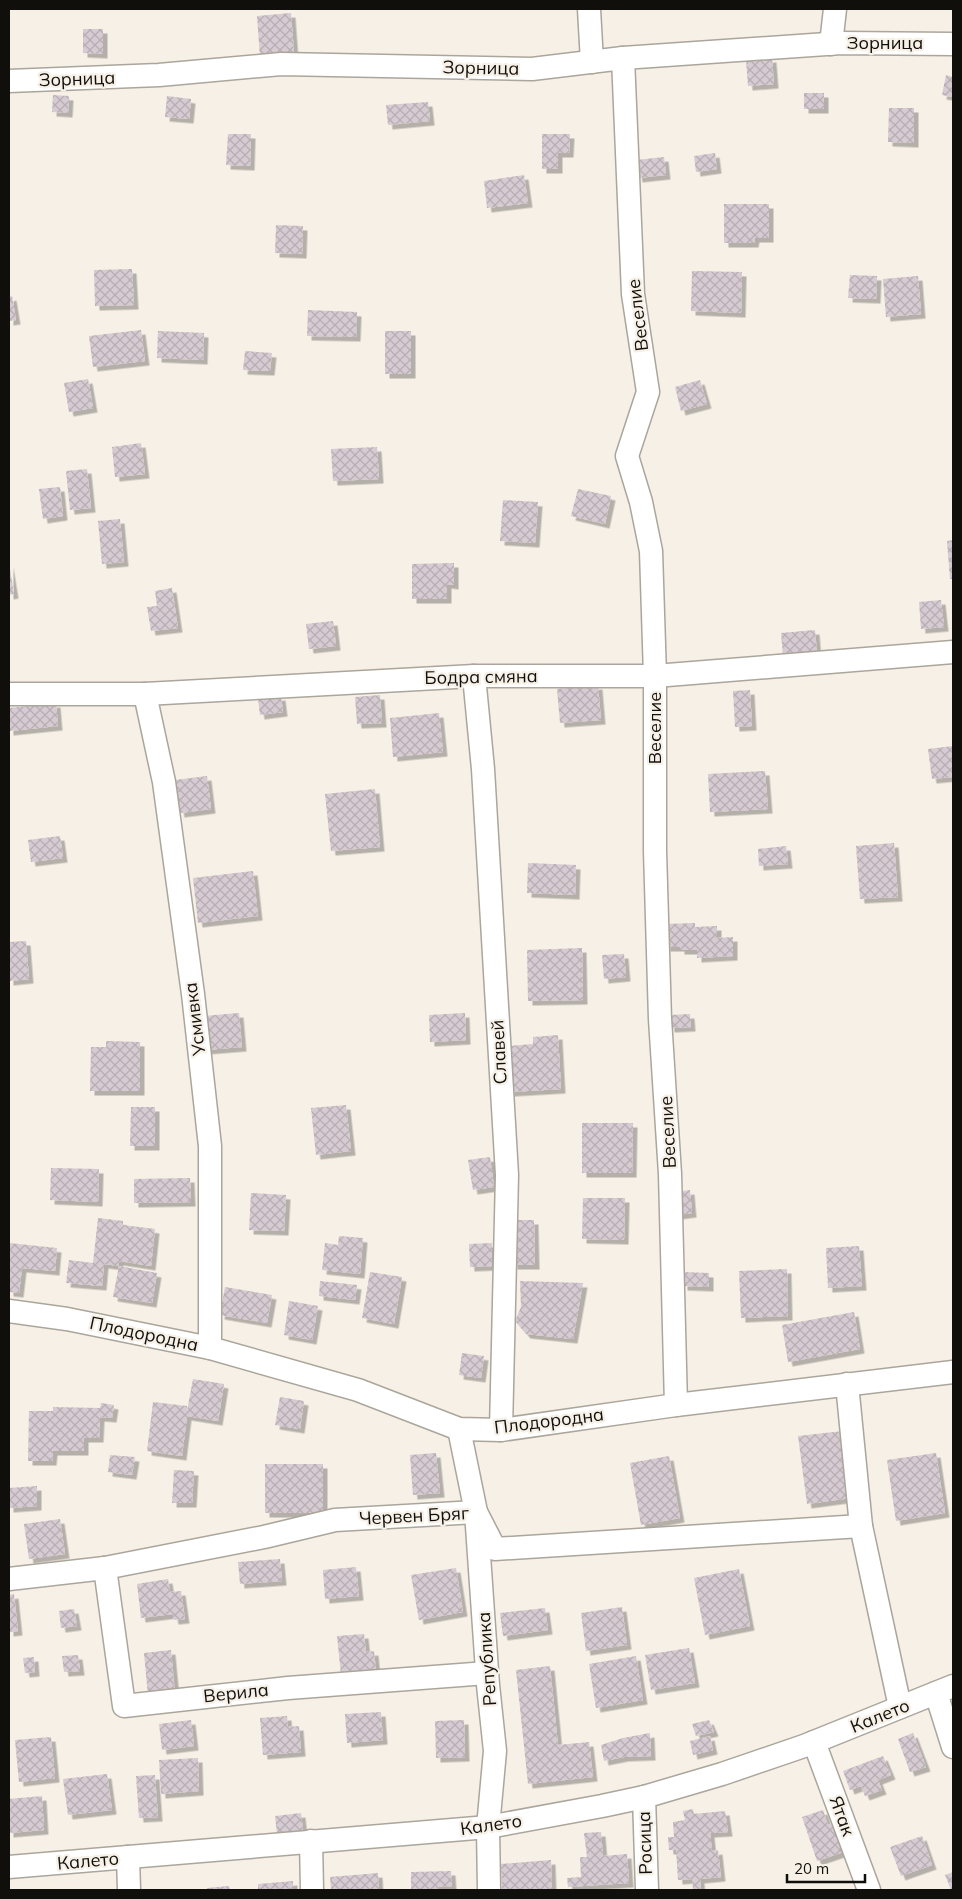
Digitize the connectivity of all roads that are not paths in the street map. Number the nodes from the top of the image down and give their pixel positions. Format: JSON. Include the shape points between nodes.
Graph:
{"nodes":[{"id":1,"x":589,"y":9,"type":"edge"},
{"id":2,"x":835,"y":9,"type":"edge"},
{"id":3,"x":831,"y":44,"type":"junction"},
{"id":4,"x":953,"y":44,"type":"edge"},
{"id":5,"x":623,"y":58,"type":"junction"},
{"id":6,"x":592,"y":62,"type":"junction"},
{"id":7,"x":9,"y":81,"type":"edge"},
{"id":8,"x":953,"y":652,"type":"edge"},
{"id":9,"x":474,"y":676,"type":"junction"},
{"id":10,"x":655,"y":676,"type":"junction"},
{"id":11,"x":9,"y":694,"type":"edge"},
{"id":12,"x":145,"y":694,"type":"junction"},
{"id":13,"x":9,"y":1311,"type":"edge"},
{"id":14,"x":210,"y":1348,"type":"junction"},
{"id":15,"x":953,"y":1372,"type":"edge"},
{"id":16,"x":847,"y":1384,"type":"junction"},
{"id":17,"x":676,"y":1404,"type":"junction"},
{"id":18,"x":459,"y":1428,"type":"junction"},
{"id":19,"x":501,"y":1430,"type":"junction"},
{"id":20,"x":476,"y":1512,"type":"junction"},
{"id":21,"x":861,"y":1526,"type":"junction"},
{"id":22,"x":105,"y":1568,"type":"junction"},
{"id":23,"x":9,"y":1579,"type":"edge"},
{"id":24,"x":487,"y":1673,"type":"junction"},
{"id":25,"x":944,"y":1689,"type":"edge"},
{"id":26,"x":900,"y":1707,"type":"junction"},
{"id":27,"x":814,"y":1742,"type":"junction"},
{"id":28,"x":953,"y":1747,"type":"edge"},
{"id":29,"x":644,"y":1797,"type":"junction"},
{"id":30,"x":488,"y":1827,"type":"junction"},
{"id":31,"x":311,"y":1842,"type":"junction"},
{"id":32,"x":128,"y":1857,"type":"junction"},
{"id":33,"x":9,"y":1867,"type":"edge"},
{"id":34,"x":129,"y":1890,"type":"edge"},
{"id":35,"x":312,"y":1890,"type":"edge"},
{"id":36,"x":489,"y":1890,"type":"edge"},
{"id":37,"x":647,"y":1890,"type":"edge"},
{"id":38,"x":869,"y":1890,"type":"edge"}],
"edges":[{"from":1,"to":6,"type":"street"},
{"from":2,"to":3,"type":"street"},
{"from":3,"to":4,"type":"street","name":"Зорница"},
{"from":3,"to":5,"type":"street","name":"Зорница"},
{"from":5,"to":6,"type":"street","name":"Зорница"},
{"from":5,"to":10,"type":"street","name":"Веселие","via":[[633,294],[648,392],[627,456],[642,502],[651,550]]},
{"from":6,"to":7,"type":"street","name":"Зорница","via":[[532,69],[281,64],[159,75]]},
{"from":8,"to":10,"type":"street","name":"Бодра смяна"},
{"from":9,"to":10,"type":"street","name":"Бодра смяна"},
{"from":9,"to":12,"type":"street","name":"Бодра смяна"},
{"from":9,"to":19,"type":"street","name":"Славей","via":[[507,1175]]},
{"from":10,"to":17,"type":"street","name":"Веселие","via":[[655,861],[660,1019],[670,1174]]},
{"from":11,"to":12,"type":"street","name":"Бодра смяна"},
{"from":12,"to":14,"type":"street","name":"Усмивка","via":[[164,782],[210,1146]]},
{"from":13,"to":14,"type":"street","name":"Плодородна","via":[[67,1318]]},
{"from":14,"to":18,"type":"street","name":"Плодородна","via":[[358,1390]]},
{"from":15,"to":16,"type":"street","name":"Плодородна"},
{"from":16,"to":17,"type":"street","name":"Плодородна"},
{"from":16,"to":21,"type":"street"},
{"from":17,"to":19,"type":"street","name":"Плодородна"},
{"from":18,"to":19,"type":"street","name":"Плодородна"},
{"from":18,"to":20,"type":"street","name":"Република"},
{"from":20,"to":21,"type":"street","name":"Червен Бряг","via":[[495,1549]]},
{"from":20,"to":22,"type":"street","name":"Червен Бряг","via":[[335,1520]]},
{"from":20,"to":24,"type":"street","name":"Република"},
{"from":21,"to":26,"type":"street"},
{"from":22,"to":23,"type":"street","name":"Червен Бряг"},
{"from":22,"to":24,"type":"street","name":"Верила","via":[[124,1706],[288,1688]]},
{"from":24,"to":30,"type":"street","name":"Република","via":[[495,1751]]},
{"from":25,"to":26,"type":"street","name":"Калето"},
{"from":25,"to":28,"type":"street"},
{"from":26,"to":27,"type":"street","name":"Калето"},
{"from":27,"to":29,"type":"street","name":"Калето"},
{"from":27,"to":38,"type":"street","name":"Ятак"},
{"from":29,"to":30,"type":"street","name":"Калето"},
{"from":29,"to":37,"type":"street","name":"Росица"},
{"from":30,"to":31,"type":"street","name":"Калето"},
{"from":30,"to":36,"type":"street","name":"Република"},
{"from":31,"to":32,"type":"street","name":"Калето"},
{"from":31,"to":35,"type":"street"},
{"from":32,"to":33,"type":"street","name":"Калето"},
{"from":32,"to":34,"type":"street"}]}
